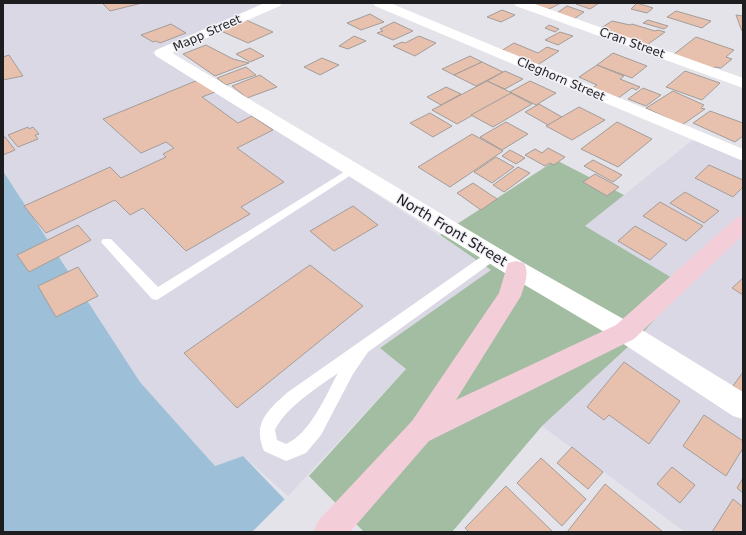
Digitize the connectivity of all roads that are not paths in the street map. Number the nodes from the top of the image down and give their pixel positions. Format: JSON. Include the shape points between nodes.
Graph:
{"nodes":[{"id":1,"x":276,"y":3,"type":"edge"},
{"id":2,"x":379,"y":3,"type":"edge"},
{"id":3,"x":520,"y":3,"type":"edge"},
{"id":4,"x":161,"y":53,"type":"joint"},
{"id":5,"x":743,"y":83,"type":"edge"},
{"id":6,"x":743,"y":156,"type":"edge"},
{"id":7,"x":344,"y":175,"type":"dead end"},
{"id":8,"x":743,"y":223,"type":"edge"},
{"id":9,"x":107,"y":242,"type":"dead end"},
{"id":10,"x":493,"y":255,"type":"junction"},
{"id":11,"x":516,"y":269,"type":"junction"},
{"id":12,"x":625,"y":332,"type":"junction"},
{"id":13,"x":363,"y":348,"type":"junction"},
{"id":14,"x":743,"y":407,"type":"edge"},
{"id":15,"x":420,"y":431,"type":"junction"},
{"id":16,"x":334,"y":527,"type":"edge"}],
"edges":[{"from":1,"to":4,"type":"street","name":"Mapp Street"},
{"from":2,"to":6,"type":"street","name":"Cleghorn Street"},
{"from":3,"to":5,"type":"street","name":"Cran Street"},
{"from":4,"to":10,"type":"street","name":"North Front Street"},
{"from":7,"to":9,"type":"lane","via":[[157,295]]},
{"from":8,"to":12,"type":"main road"},
{"from":10,"to":11,"type":"street","name":"North Front Street"},
{"from":10,"to":13,"type":"lane"},
{"from":11,"to":12,"type":"street","name":"North Front Street"},
{"from":11,"to":15,"type":"main road","via":[[509,296]]},
{"from":12,"to":14,"type":"street","name":"North Front Street"},
{"from":12,"to":15,"type":"main road"},
{"from":13,"to":13,"type":"lane","via":[[315,430],[300,447],[286,453],[270,445],[267,430],[275,415]]},
{"from":15,"to":16,"type":"main road"}]}
